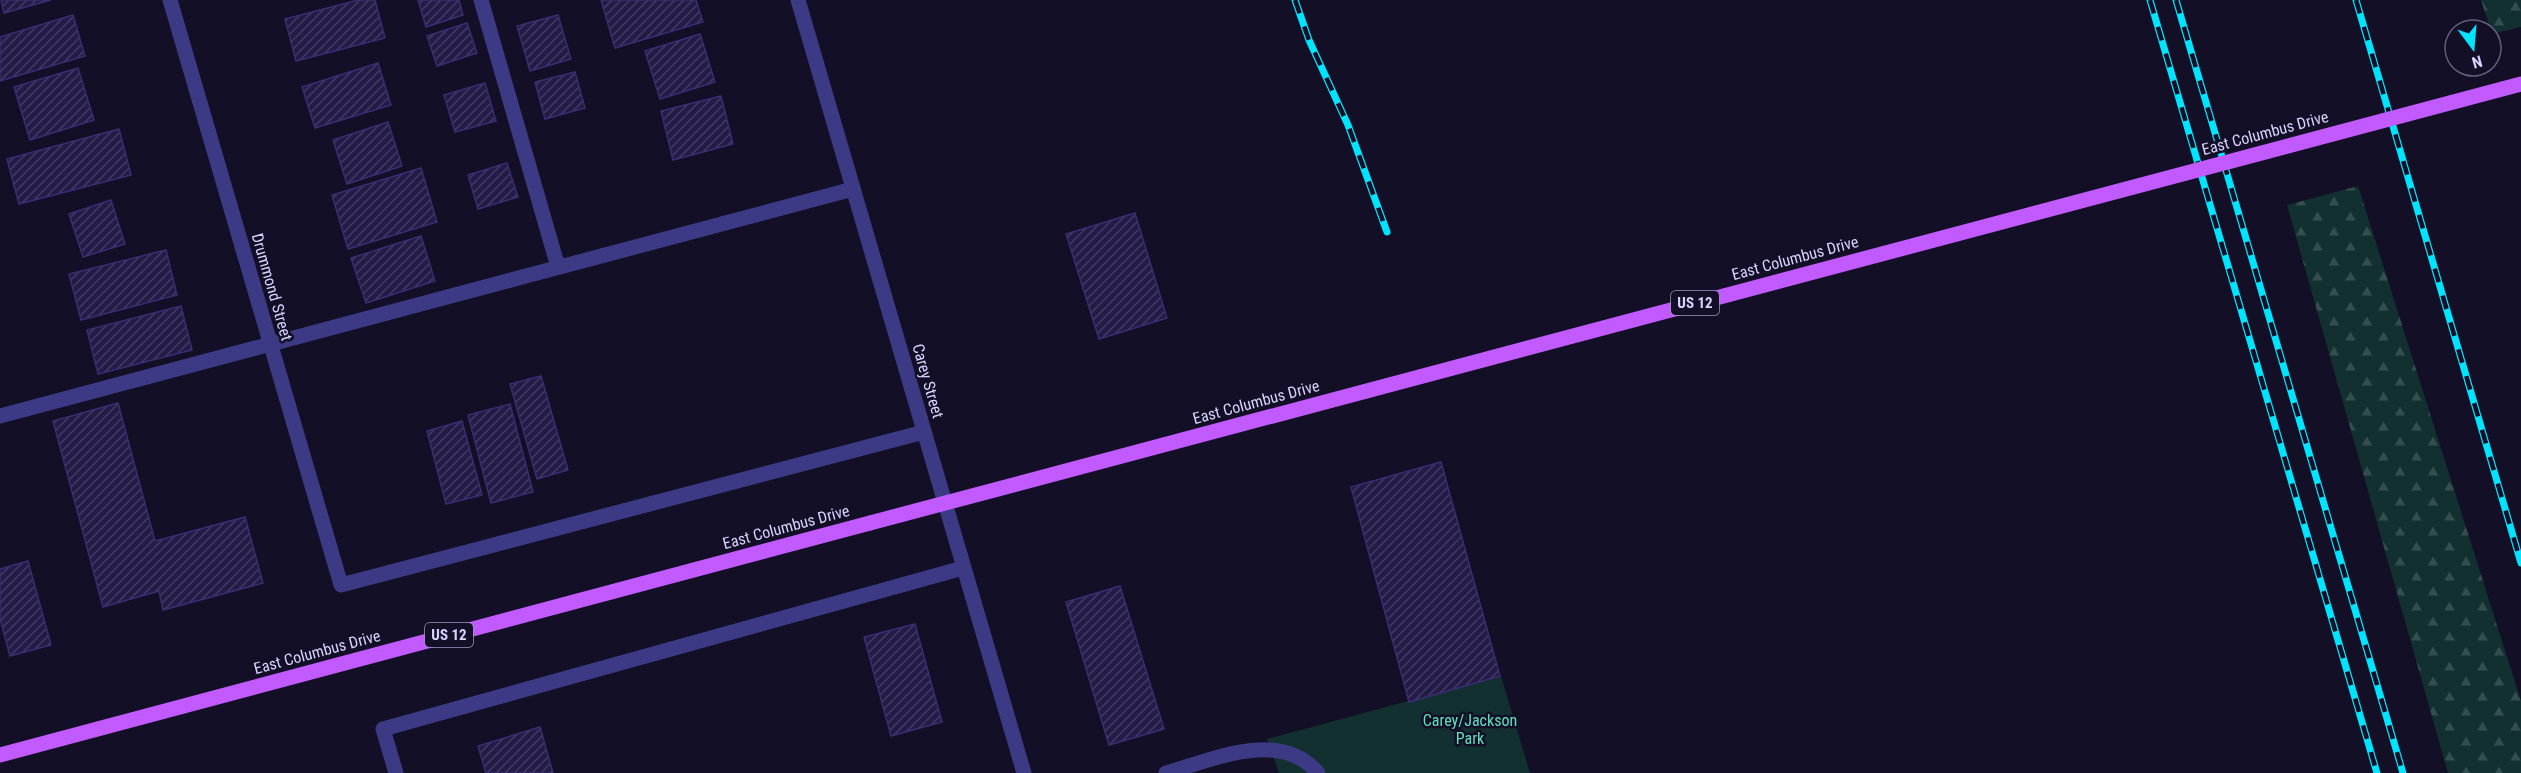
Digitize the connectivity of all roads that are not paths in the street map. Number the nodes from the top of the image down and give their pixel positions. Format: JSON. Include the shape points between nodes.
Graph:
{"nodes":[{"id":1,"x":170,"y":0,"type":"edge"},
{"id":2,"x":480,"y":0,"type":"edge"},
{"id":3,"x":798,"y":0,"type":"edge"},
{"id":4,"x":2521,"y":84,"type":"edge"},
{"id":5,"x":853,"y":189,"type":"junction"},
{"id":6,"x":558,"y":267,"type":"junction"},
{"id":7,"x":270,"y":344,"type":"junction"},
{"id":8,"x":0,"y":416,"type":"edge"},
{"id":9,"x":924,"y":432,"type":"junction"},
{"id":10,"x":963,"y":568,"type":"junction"},
{"id":11,"x":0,"y":755,"type":"edge"},
{"id":12,"x":396,"y":773,"type":"edge"},
{"id":13,"x":1024,"y":773,"type":"edge"},
{"id":14,"x":1166,"y":773,"type":"edge"},
{"id":15,"x":1318,"y":773,"type":"edge"}],
"edges":[{"from":1,"to":7,"type":"street","name":"Drummond Street"},
{"from":2,"to":6,"type":"street"},
{"from":3,"to":5,"type":"street","name":"Carey Street"},
{"from":4,"to":11,"type":"main road","name":"East Columbus Drive","number":"US 12","bridge":true},
{"from":5,"to":6,"type":"street"},
{"from":5,"to":9,"type":"street","name":"Carey Street"},
{"from":6,"to":7,"type":"street"},
{"from":7,"to":8,"type":"street"},
{"from":7,"to":9,"type":"street","name":"Drummond Street","via":[[341,585]]},
{"from":9,"to":10,"type":"street","name":"Carey Street"},
{"from":10,"to":12,"type":"street","via":[[383,729]]},
{"from":10,"to":13,"type":"street","name":"Carey Street"},
{"from":14,"to":15,"type":"street","via":[[1262,749],[1286,752]]}]}
